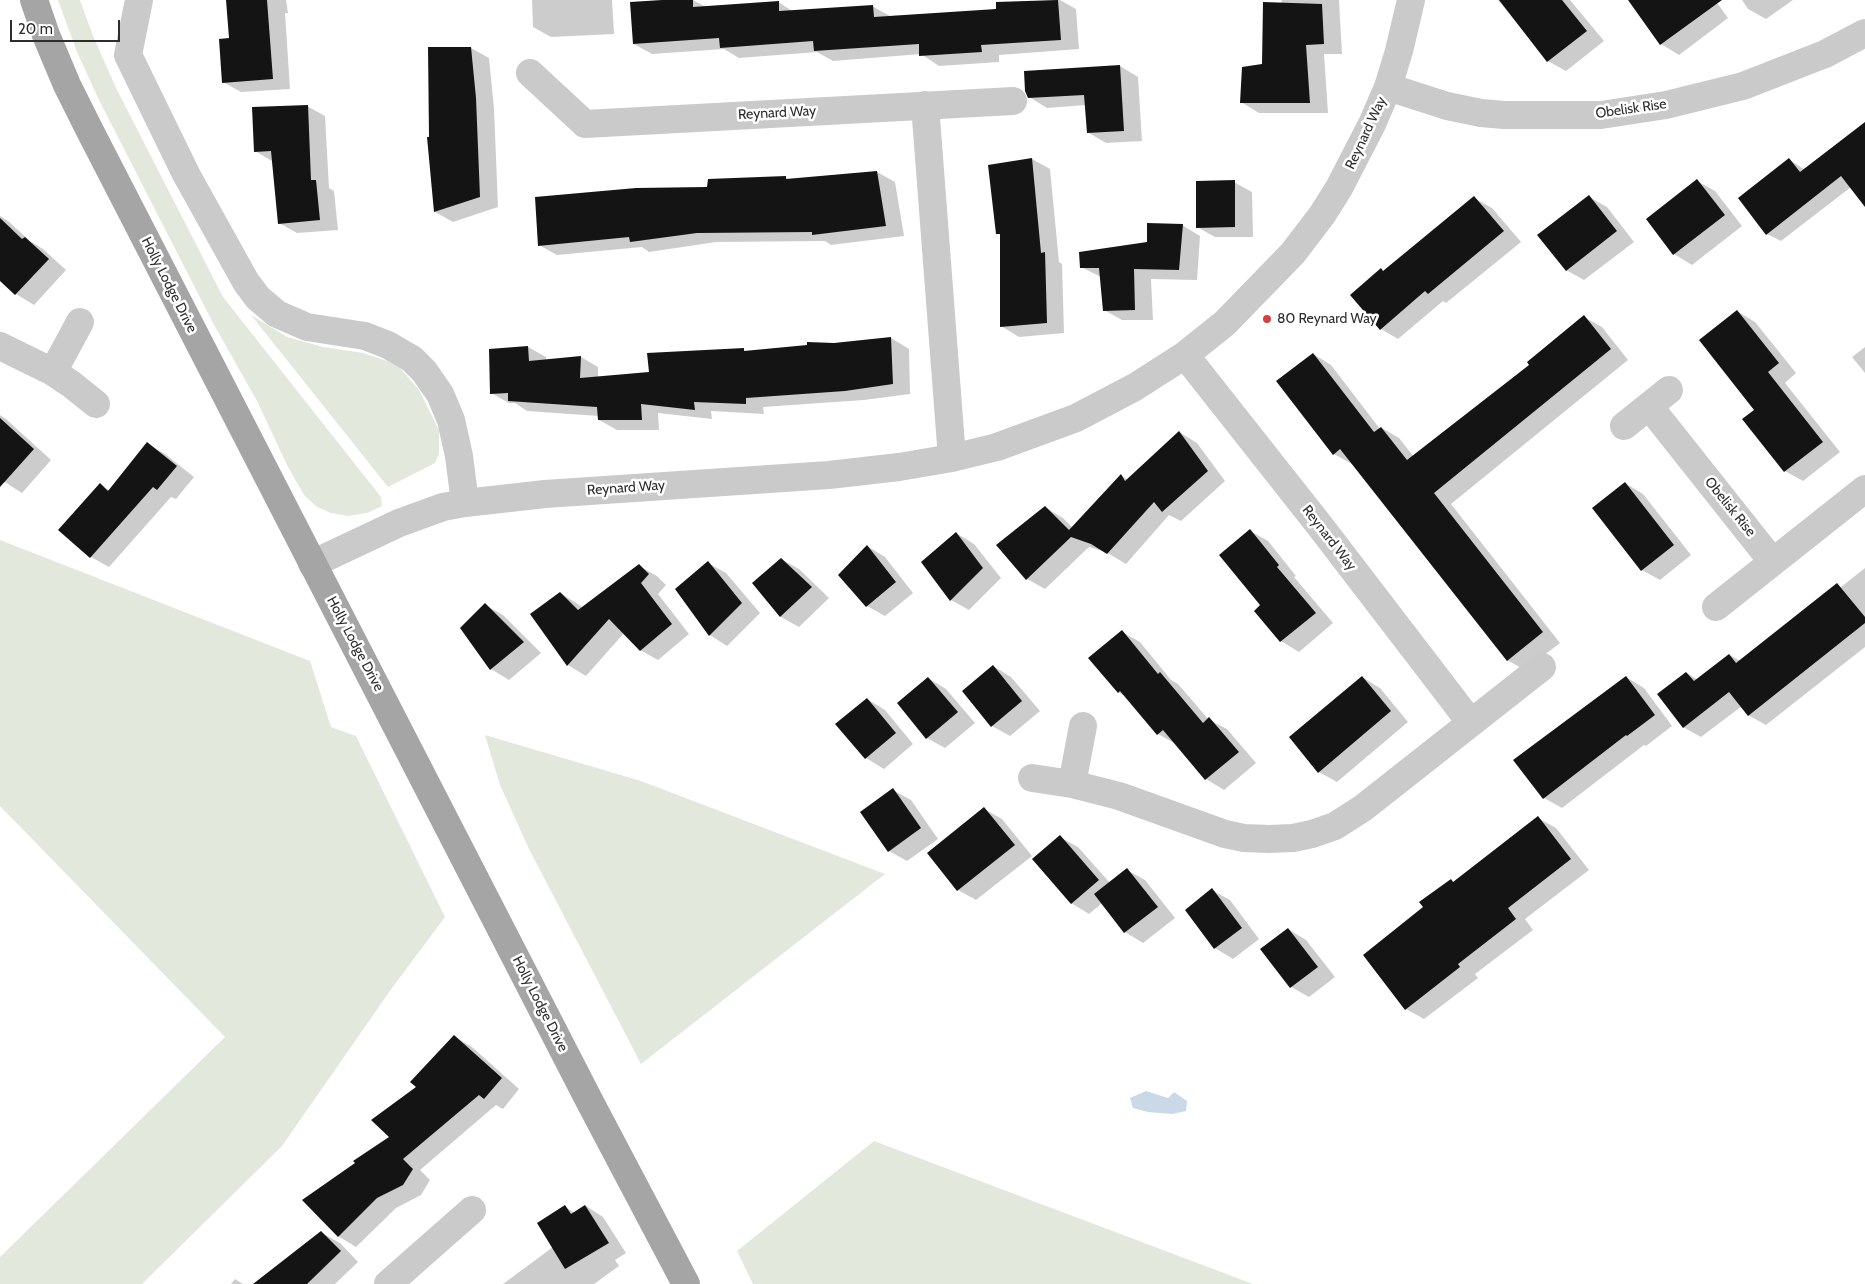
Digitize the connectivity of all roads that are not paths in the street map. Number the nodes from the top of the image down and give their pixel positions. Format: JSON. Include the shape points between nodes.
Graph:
{"nodes":[{"id":1,"x":34,"y":0,"type":"edge"},
{"id":2,"x":139,"y":0,"type":"edge"},
{"id":3,"x":1411,"y":0,"type":"edge"},
{"id":4,"x":1865,"y":34,"type":"edge"},
{"id":5,"x":530,"y":73,"type":"dead end"},
{"id":6,"x":1388,"y":87,"type":"junction"},
{"id":7,"x":1013,"y":101,"type":"dead end"},
{"id":8,"x":925,"y":105,"type":"junction"},
{"id":9,"x":80,"y":322,"type":"dead end"},
{"id":10,"x":0,"y":346,"type":"edge"},
{"id":11,"x":1185,"y":355,"type":"junction"},
{"id":12,"x":53,"y":372,"type":"junction"},
{"id":13,"x":96,"y":404,"type":"dead end"},
{"id":14,"x":1624,"y":426,"type":"dead end"},
{"id":15,"x":952,"y":458,"type":"junction"},
{"id":16,"x":1865,"y":489,"type":"edge"},
{"id":17,"x":465,"y":503,"type":"junction"},
{"id":18,"x":1772,"y":561,"type":"junction"},
{"id":19,"x":312,"y":564,"type":"junction"},
{"id":20,"x":1716,"y":607,"type":"dead end"},
{"id":21,"x":1542,"y":668,"type":"dead end"},
{"id":22,"x":1471,"y":723,"type":"junction"},
{"id":23,"x":1083,"y":726,"type":"dead end"},
{"id":24,"x":1032,"y":778,"type":"dead end"},
{"id":25,"x":1072,"y":784,"type":"junction"},
{"id":26,"x":472,"y":1210,"type":"dead end"},
{"id":27,"x":388,"y":1284,"type":"edge"},
{"id":28,"x":686,"y":1284,"type":"edge"}],
"edges":[{"from":1,"to":19,"type":"main road","name":"Holly Lodge Drive","via":[[88,129]]},
{"from":2,"to":17,"type":"street","via":[[128,55],[186,174],[246,282],[258,298],[277,314],[307,327],[365,336],[412,359],[440,394],[452,420]]},
{"from":3,"to":6,"type":"street","name":"Reynard Way"},
{"from":4,"to":6,"type":"street","name":"Obelisk Rise","via":[[1825,54],[1743,86],[1666,105],[1600,115],[1481,113]]},
{"from":5,"to":8,"type":"street","name":"Reynard Way","via":[[584,124]]},
{"from":6,"to":11,"type":"street","name":"Reynard Way","via":[[1356,157],[1322,215],[1293,253],[1253,295]]},
{"from":7,"to":8,"type":"street","name":"Reynard Way"},
{"from":8,"to":15,"type":"street"},
{"from":9,"to":12,"type":"street"},
{"from":10,"to":12,"type":"street"},
{"from":11,"to":15,"type":"street","name":"Reynard Way","via":[[1135,387],[1076,418],[997,447]]},
{"from":11,"to":22,"type":"street","name":"Reynard Way"},
{"from":12,"to":13,"type":"street"},
{"from":14,"to":18,"type":"street","name":"Obelisk Rise","via":[[1659,398]]},
{"from":15,"to":17,"type":"street","name":"Reynard Way","via":[[829,474],[545,494]]},
{"from":16,"to":18,"type":"street"},
{"from":17,"to":19,"type":"street","name":"Reynard Way","via":[[399,522]]},
{"from":18,"to":20,"type":"street"},
{"from":19,"to":28,"type":"main road","name":"Holly Lodge Drive"},
{"from":21,"to":22,"type":"street"},
{"from":22,"to":25,"type":"street","via":[[1335,826],[1293,838],[1261,839],[1225,834],[1119,796]]},
{"from":23,"to":25,"type":"street"},
{"from":24,"to":25,"type":"street"},
{"from":26,"to":27,"type":"street"}]}
